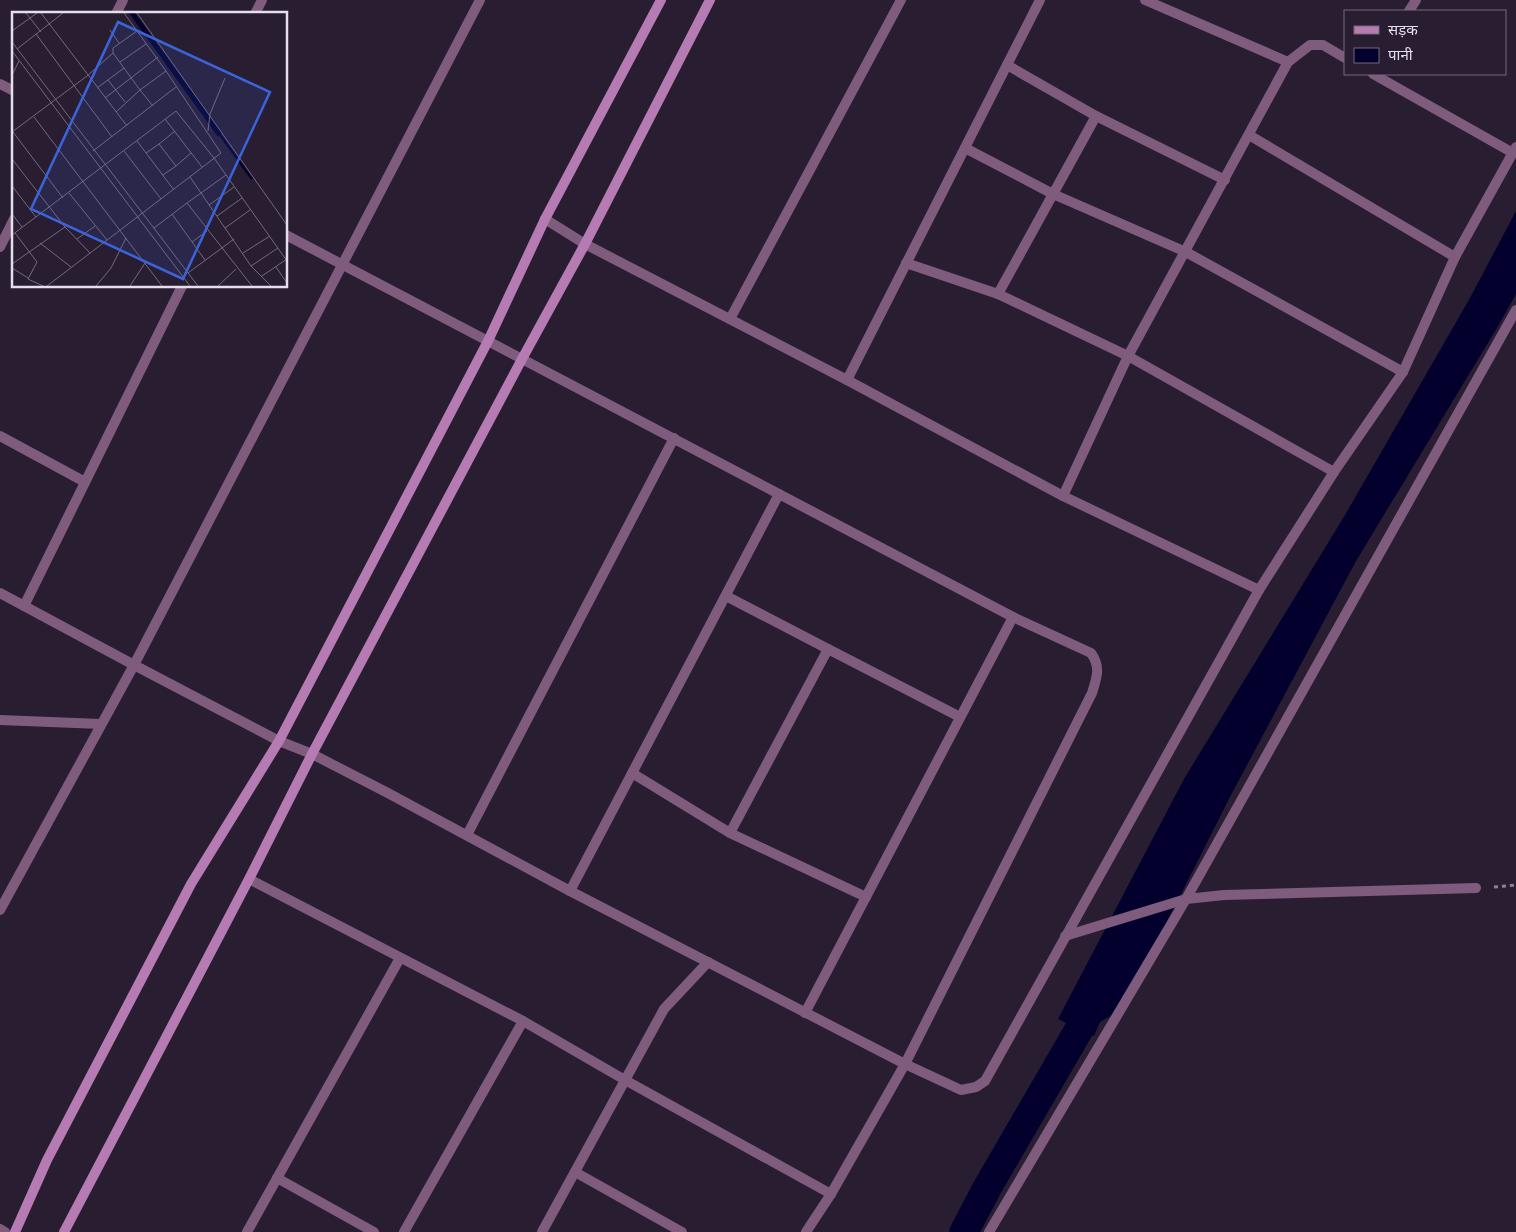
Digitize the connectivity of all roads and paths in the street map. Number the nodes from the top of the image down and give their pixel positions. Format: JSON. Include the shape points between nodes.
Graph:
{"nodes":[{"id":1,"x":123,"y":0,"type":"edge"},
{"id":2,"x":262,"y":0,"type":"edge"},
{"id":3,"x":480,"y":0,"type":"edge"},
{"id":4,"x":661,"y":0,"type":"edge"},
{"id":5,"x":710,"y":0,"type":"edge"},
{"id":6,"x":901,"y":0,"type":"edge"},
{"id":7,"x":1040,"y":0,"type":"edge"},
{"id":8,"x":1145,"y":0,"type":"edge"},
{"id":9,"x":117,"y":12,"type":"edge"},
{"id":10,"x":256,"y":12,"type":"edge"},
{"id":11,"x":1344,"y":57,"type":"edge"},
{"id":12,"x":1288,"y":62,"type":"junction"},
{"id":13,"x":1007,"y":65,"type":"junction"},
{"id":14,"x":1376,"y":75,"type":"edge"},
{"id":15,"x":0,"y":84,"type":"edge"},
{"id":16,"x":12,"y":90,"type":"edge"},
{"id":17,"x":1096,"y":116,"type":"junction"},
{"id":18,"x":1249,"y":135,"type":"junction"},
{"id":19,"x":965,"y":148,"type":"junction"},
{"id":20,"x":1514,"y":150,"type":"edge"},
{"id":21,"x":1225,"y":180,"type":"junction"},
{"id":22,"x":1053,"y":194,"type":"junction"},
{"id":23,"x":545,"y":218,"type":"junction"},
{"id":24,"x":12,"y":222,"type":"edge"},
{"id":25,"x":288,"y":236,"type":"edge"},
{"id":26,"x":585,"y":244,"type":"junction"},
{"id":27,"x":0,"y":247,"type":"edge"},
{"id":28,"x":1186,"y":252,"type":"junction"},
{"id":29,"x":1455,"y":257,"type":"junction"},
{"id":30,"x":342,"y":263,"type":"junction"},
{"id":31,"x":906,"y":263,"type":"junction"},
{"id":32,"x":181,"y":288,"type":"edge"},
{"id":33,"x":998,"y":294,"type":"junction"},
{"id":34,"x":1516,"y":310,"type":"edge"},
{"id":35,"x":730,"y":319,"type":"junction"},
{"id":36,"x":488,"y":341,"type":"junction"},
{"id":37,"x":1128,"y":356,"type":"junction"},
{"id":38,"x":522,"y":359,"type":"junction"},
{"id":39,"x":1403,"y":372,"type":"junction"},
{"id":40,"x":847,"y":380,"type":"junction"},
{"id":41,"x":0,"y":436,"type":"edge"},
{"id":42,"x":674,"y":438,"type":"junction"},
{"id":43,"x":1334,"y":472,"type":"junction"},
{"id":44,"x":85,"y":482,"type":"junction"},
{"id":45,"x":779,"y":494,"type":"junction"},
{"id":46,"x":1063,"y":496,"type":"junction"},
{"id":47,"x":1259,"y":590,"type":"junction"},
{"id":48,"x":0,"y":593,"type":"edge"},
{"id":49,"x":726,"y":596,"type":"junction"},
{"id":50,"x":24,"y":606,"type":"junction"},
{"id":51,"x":1013,"y":617,"type":"junction"},
{"id":52,"x":828,"y":649,"type":"junction"},
{"id":53,"x":134,"y":666,"type":"junction"},
{"id":54,"x":960,"y":716,"type":"junction"},
{"id":55,"x":0,"y":720,"type":"edge"},
{"id":56,"x":102,"y":724,"type":"junction"},
{"id":57,"x":279,"y":741,"type":"junction"},
{"id":58,"x":312,"y":754,"type":"junction"},
{"id":59,"x":632,"y":773,"type":"junction"},
{"id":60,"x":730,"y":833,"type":"junction"},
{"id":61,"x":467,"y":835,"type":"junction"},
{"id":62,"x":250,"y":879,"type":"junction"},
{"id":63,"x":1476,"y":888,"type":"dead end"},
{"id":64,"x":570,"y":891,"type":"junction"},
{"id":65,"x":866,"y":897,"type":"junction"},
{"id":66,"x":1186,"y":899,"type":"junction"},
{"id":67,"x":0,"y":910,"type":"edge"},
{"id":68,"x":1066,"y":936,"type":"junction"},
{"id":69,"x":400,"y":958,"type":"junction"},
{"id":70,"x":708,"y":962,"type":"junction"},
{"id":71,"x":806,"y":1013,"type":"junction"},
{"id":72,"x":523,"y":1021,"type":"junction"},
{"id":73,"x":905,"y":1064,"type":"junction"},
{"id":74,"x":625,"y":1080,"type":"junction"},
{"id":75,"x":575,"y":1172,"type":"junction"},
{"id":76,"x":277,"y":1178,"type":"junction"},
{"id":77,"x":831,"y":1194,"type":"junction"},
{"id":78,"x":0,"y":1229,"type":"edge"},
{"id":79,"x":5,"y":1232,"type":"edge"},
{"id":80,"x":15,"y":1232,"type":"edge"},
{"id":81,"x":64,"y":1232,"type":"edge"},
{"id":82,"x":247,"y":1232,"type":"edge"},
{"id":83,"x":374,"y":1232,"type":"edge"},
{"id":84,"x":404,"y":1232,"type":"edge"},
{"id":85,"x":542,"y":1232,"type":"edge"},
{"id":86,"x":682,"y":1232,"type":"edge"},
{"id":87,"x":806,"y":1232,"type":"edge"},
{"id":88,"x":989,"y":1232,"type":"edge"}],
"edges":[{"from":1,"to":9,"type":"street"},
{"from":2,"to":10,"type":"street"},
{"from":3,"to":30,"type":"street"},
{"from":4,"to":23,"type":"street"},
{"from":5,"to":26,"type":"street"},
{"from":6,"to":35,"type":"street"},
{"from":7,"to":13,"type":"street"},
{"from":8,"to":12,"type":"street"},
{"from":11,"to":12,"type":"street","via":[[1323,45],[1310,45]]},
{"from":12,"to":18,"type":"street"},
{"from":13,"to":17,"type":"street"},
{"from":13,"to":19,"type":"street"},
{"from":14,"to":20,"type":"street"},
{"from":15,"to":16,"type":"street"},
{"from":17,"to":21,"type":"street"},
{"from":17,"to":22,"type":"street"},
{"from":18,"to":21,"type":"street"},
{"from":18,"to":29,"type":"street"},
{"from":19,"to":22,"type":"street"},
{"from":19,"to":31,"type":"street"},
{"from":20,"to":29,"type":"street"},
{"from":21,"to":28,"type":"street"},
{"from":22,"to":28,"type":"street"},
{"from":22,"to":33,"type":"street"},
{"from":23,"to":26,"type":"street"},
{"from":23,"to":36,"type":"street"},
{"from":24,"to":27,"type":"street"},
{"from":25,"to":30,"type":"street"},
{"from":26,"to":35,"type":"street"},
{"from":26,"to":38,"type":"street"},
{"from":28,"to":37,"type":"street"},
{"from":28,"to":39,"type":"street"},
{"from":29,"to":39,"type":"street"},
{"from":30,"to":36,"type":"street"},
{"from":30,"to":53,"type":"street"},
{"from":31,"to":33,"type":"street"},
{"from":31,"to":40,"type":"street"},
{"from":32,"to":44,"type":"street"},
{"from":33,"to":37,"type":"street"},
{"from":34,"to":66,"type":"street"},
{"from":35,"to":40,"type":"street"},
{"from":36,"to":38,"type":"street"},
{"from":36,"to":57,"type":"street"},
{"from":37,"to":43,"type":"street"},
{"from":37,"to":46,"type":"street"},
{"from":38,"to":42,"type":"street"},
{"from":38,"to":58,"type":"street"},
{"from":39,"to":43,"type":"street"},
{"from":40,"to":46,"type":"street"},
{"from":41,"to":44,"type":"street"},
{"from":42,"to":45,"type":"street"},
{"from":42,"to":61,"type":"street"},
{"from":43,"to":47,"type":"street"},
{"from":44,"to":50,"type":"street"},
{"from":45,"to":49,"type":"street"},
{"from":45,"to":51,"type":"street"},
{"from":46,"to":47,"type":"street"},
{"from":47,"to":68,"type":"street"},
{"from":48,"to":50,"type":"street"},
{"from":49,"to":52,"type":"street"},
{"from":49,"to":59,"type":"street"},
{"from":50,"to":53,"type":"street"},
{"from":51,"to":54,"type":"street"},
{"from":51,"to":73,"type":"street","via":[[1091,653],[1097,661],[1097,674],[1092,692]]},
{"from":52,"to":54,"type":"street"},
{"from":52,"to":60,"type":"street"},
{"from":53,"to":56,"type":"street"},
{"from":53,"to":57,"type":"street"},
{"from":54,"to":65,"type":"street"},
{"from":55,"to":56,"type":"street"},
{"from":56,"to":67,"type":"street"},
{"from":57,"to":58,"type":"street"},
{"from":57,"to":80,"type":"street","via":[[191,884],[48,1160]]},
{"from":58,"to":61,"type":"street"},
{"from":58,"to":62,"type":"street"},
{"from":59,"to":60,"type":"street"},
{"from":59,"to":64,"type":"street"},
{"from":60,"to":65,"type":"street"},
{"from":61,"to":64,"type":"street"},
{"from":62,"to":69,"type":"street"},
{"from":62,"to":81,"type":"street"},
{"from":63,"to":66,"type":"street","via":[[1224,895]]},
{"from":64,"to":70,"type":"street"},
{"from":65,"to":71,"type":"street"},
{"from":66,"to":68,"type":"street"},
{"from":66,"to":88,"type":"street"},
{"from":68,"to":73,"type":"street","via":[[985,1081],[961,1090]]},
{"from":69,"to":72,"type":"street"},
{"from":69,"to":76,"type":"street"},
{"from":70,"to":71,"type":"street"},
{"from":70,"to":74,"type":"street","via":[[664,1009]]},
{"from":71,"to":73,"type":"street"},
{"from":72,"to":74,"type":"street"},
{"from":72,"to":84,"type":"street"},
{"from":73,"to":77,"type":"street"},
{"from":74,"to":75,"type":"street"},
{"from":74,"to":77,"type":"street"},
{"from":75,"to":85,"type":"street"},
{"from":75,"to":86,"type":"street"},
{"from":76,"to":82,"type":"street"},
{"from":76,"to":83,"type":"street"},
{"from":77,"to":87,"type":"street"},
{"from":78,"to":79,"type":"street"}]}
